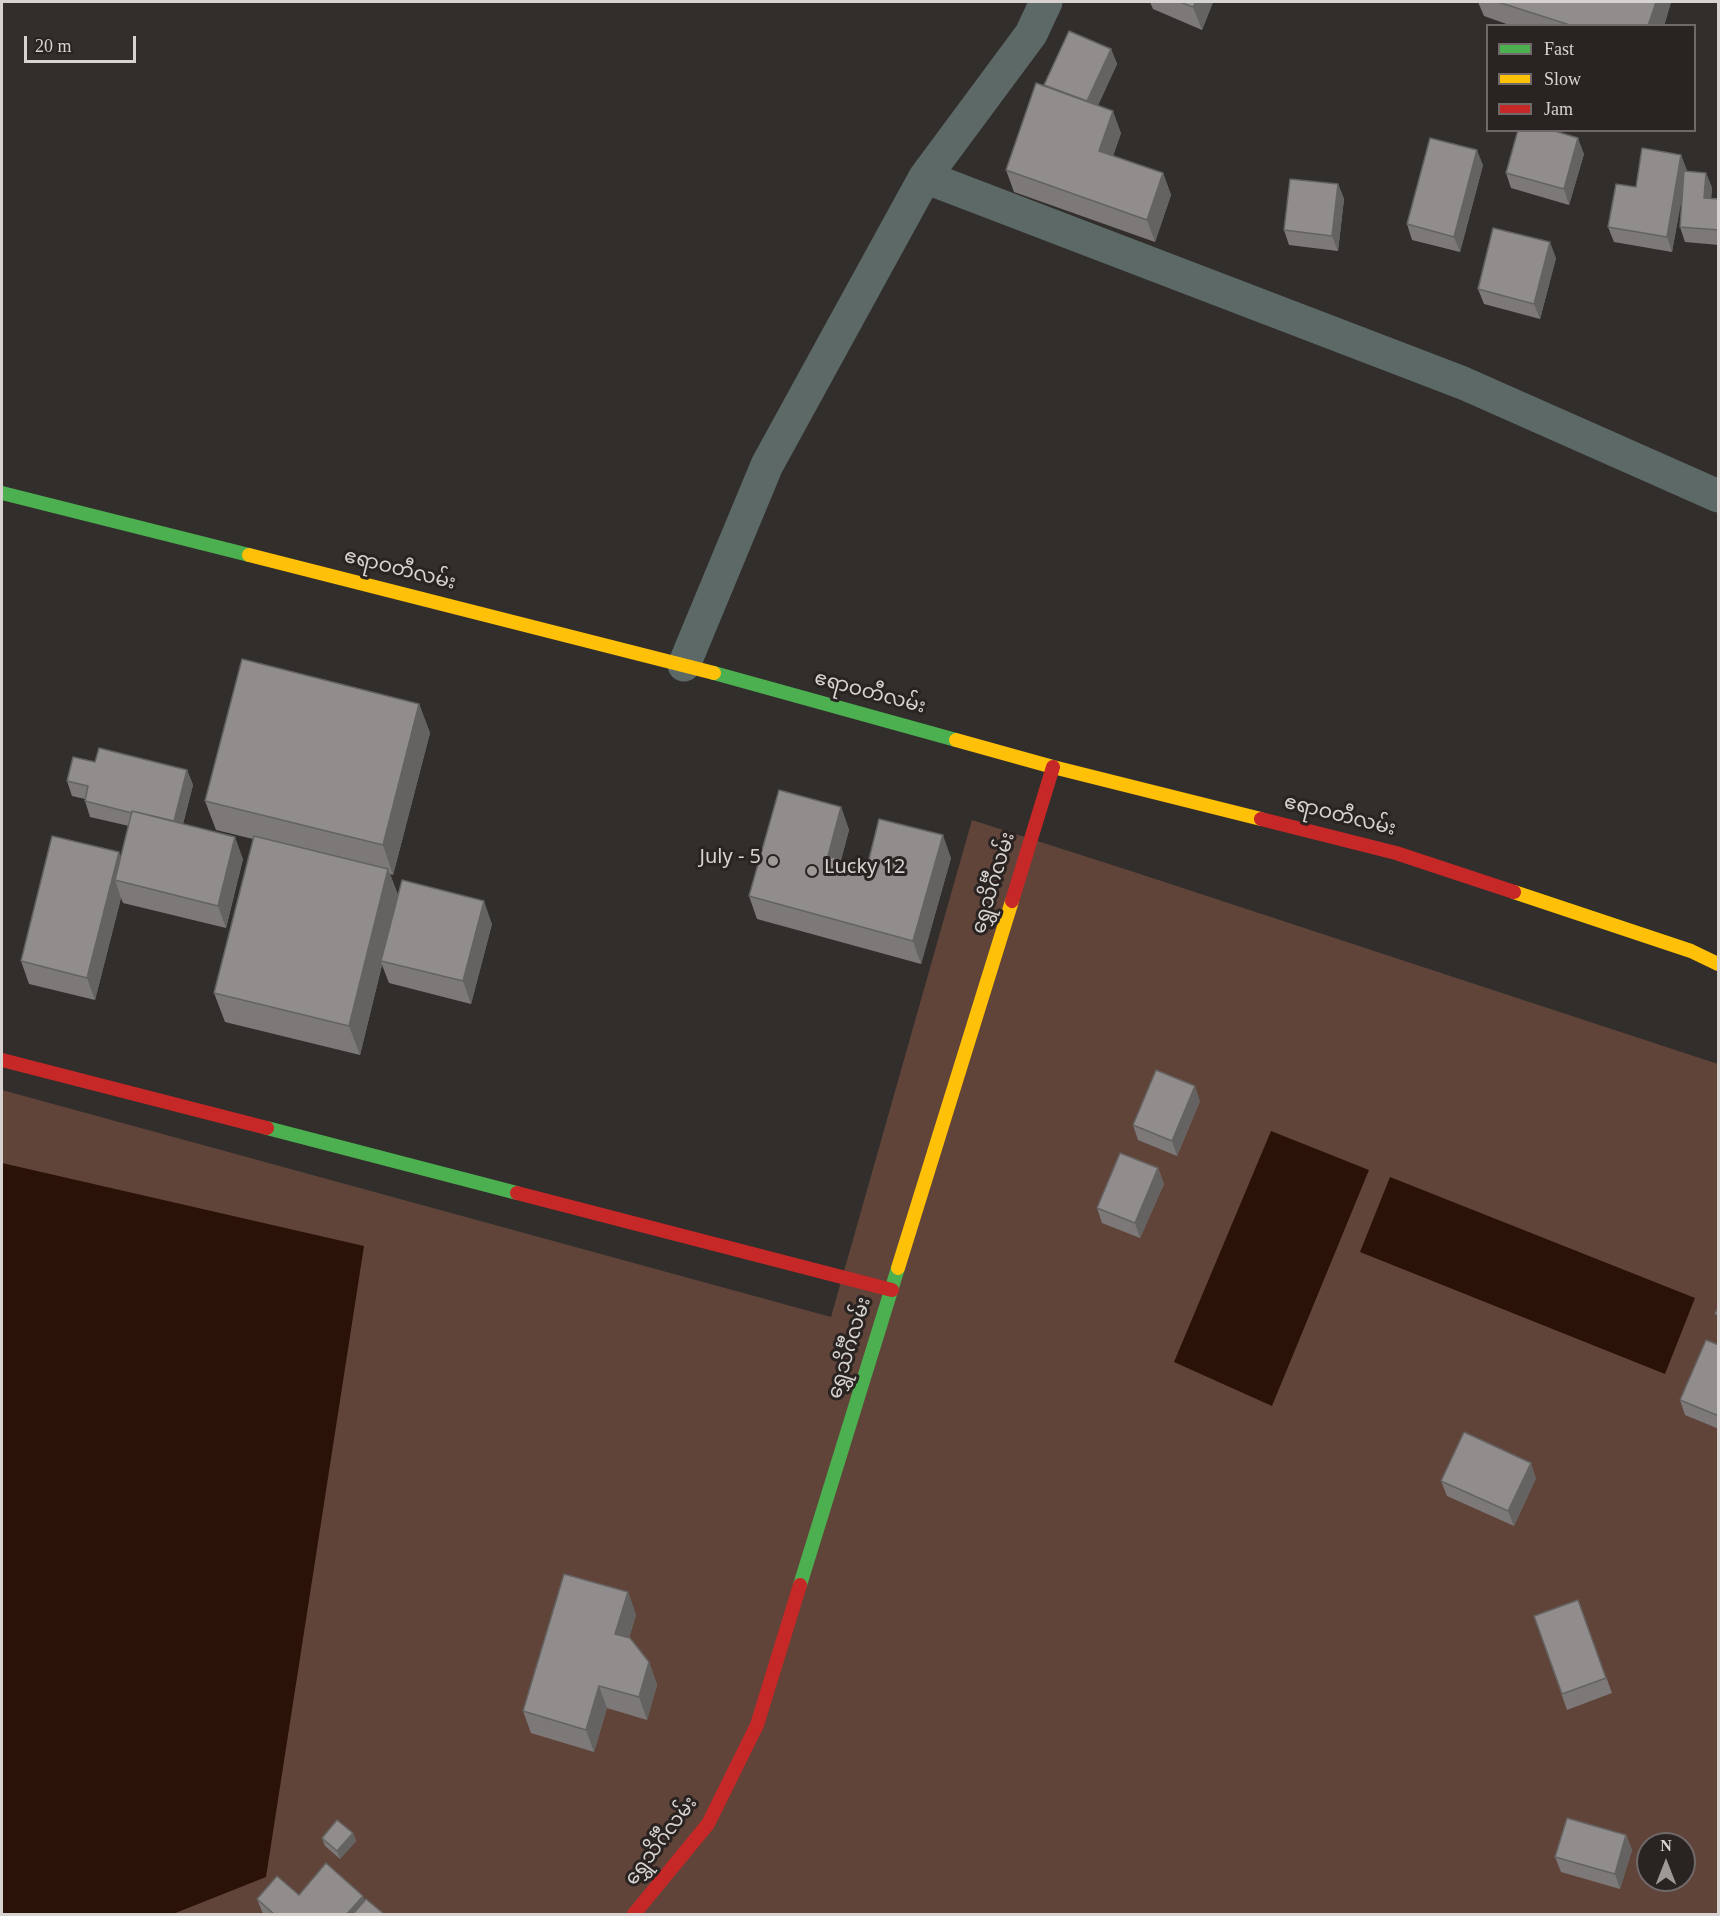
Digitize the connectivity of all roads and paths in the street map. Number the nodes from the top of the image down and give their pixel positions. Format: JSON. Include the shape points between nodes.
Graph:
{"nodes":[{"id":1,"x":1046,"y":2,"type":"edge"},
{"id":2,"x":925,"y":177,"type":"junction"},
{"id":3,"x":2,"y":493,"type":"edge"},
{"id":4,"x":1719,"y":496,"type":"edge"},
{"id":5,"x":684,"y":664,"type":"junction"},
{"id":6,"x":1053,"y":767,"type":"junction"},
{"id":7,"x":1719,"y":964,"type":"edge"},
{"id":8,"x":2,"y":1060,"type":"edge"},
{"id":9,"x":892,"y":1290,"type":"junction"},
{"id":10,"x":634,"y":1914,"type":"edge"}],
"edges":[{"from":1,"to":2,"type":"street","via":[[1031,34]]},
{"from":2,"to":4,"type":"street","via":[[1463,384]]},
{"from":2,"to":5,"type":"street","via":[[767,465]]},
{"from":3,"to":5,"type":"street","name":"ဧရာဝတီလမ်း"},
{"from":5,"to":6,"type":"street","name":"ဧရာဝတီလမ်း"},
{"from":6,"to":7,"type":"street","name":"ဧရာဝတီလမ်း","via":[[1396,853],[1691,951]]},
{"from":6,"to":9,"type":"street","name":"ရွှေသိင်္ဂီလမ်း"},
{"from":8,"to":9,"type":"street"},
{"from":9,"to":10,"type":"street","name":"ရွှေသိင်္ဂီလမ်း","via":[[757,1725],[708,1824]]}]}
